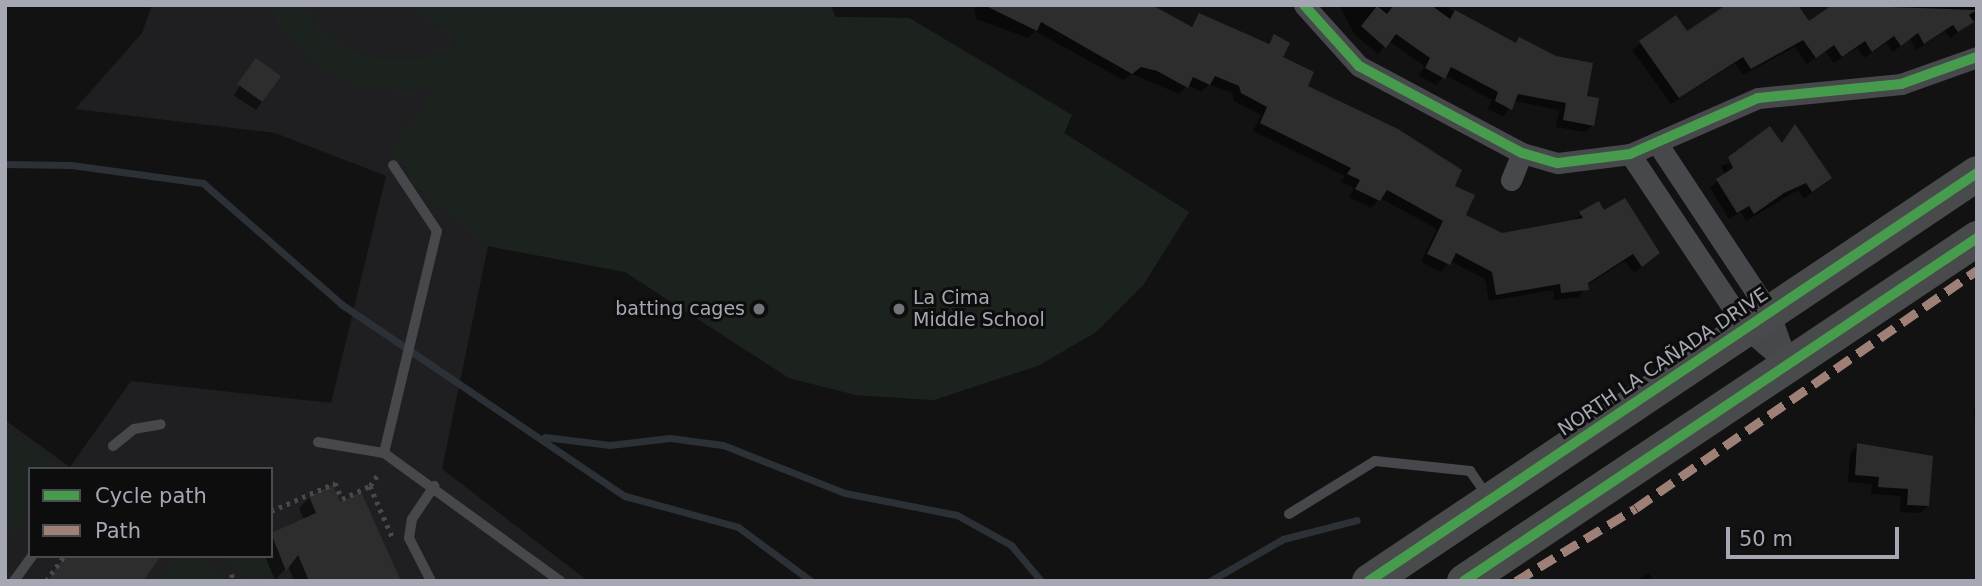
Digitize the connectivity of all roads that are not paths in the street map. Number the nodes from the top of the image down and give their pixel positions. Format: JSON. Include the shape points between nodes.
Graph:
{"nodes":[{"id":1,"x":1304,"y":5,"type":"edge"},
{"id":2,"x":1977,"y":57,"type":"edge"},
{"id":3,"x":1657,"y":143,"type":"junction"},
{"id":4,"x":1522,"y":153,"type":"junction"},
{"id":5,"x":1630,"y":154,"type":"junction"},
{"id":6,"x":393,"y":166,"type":"dead end"},
{"id":7,"x":1977,"y":173,"type":"edge"},
{"id":8,"x":1511,"y":180,"type":"dead end"},
{"id":9,"x":1977,"y":238,"type":"edge"},
{"id":10,"x":1758,"y":320,"type":"junction"},
{"id":11,"x":1788,"y":364,"type":"junction"},
{"id":12,"x":161,"y":424,"type":"dead end"},
{"id":13,"x":318,"y":442,"type":"dead end"},
{"id":14,"x":113,"y":446,"type":"dead end"},
{"id":15,"x":384,"y":453,"type":"junction"},
{"id":16,"x":434,"y":486,"type":"junction"},
{"id":17,"x":1490,"y":500,"type":"junction"},
{"id":18,"x":1289,"y":514,"type":"dead end"},
{"id":19,"x":31,"y":558,"type":"edge"},
{"id":20,"x":14,"y":581,"type":"edge"},
{"id":21,"x":431,"y":581,"type":"edge"},
{"id":22,"x":560,"y":581,"type":"edge"},
{"id":23,"x":1369,"y":581,"type":"edge"},
{"id":24,"x":1464,"y":581,"type":"edge"}],
"edges":[{"from":1,"to":4,"type":"street","via":[[1359,66]]},
{"from":2,"to":3,"type":"street","via":[[1901,84],[1758,98]]},
{"from":3,"to":5,"type":"street"},
{"from":3,"to":10,"type":"street"},
{"from":4,"to":5,"type":"street","via":[[1558,163]]},
{"from":4,"to":8,"type":"street"},
{"from":5,"to":10,"type":"street"},
{"from":6,"to":15,"type":"lane","via":[[437,231]]},
{"from":7,"to":10,"type":"main road","name":"NORTH LA CAÑADA DRIVE"},
{"from":9,"to":11,"type":"main road"},
{"from":10,"to":11,"type":"street"},
{"from":10,"to":17,"type":"main road","name":"NORTH LA CAÑADA DRIVE"},
{"from":11,"to":24,"type":"main road"},
{"from":12,"to":14,"type":"lane","via":[[134,429]]},
{"from":13,"to":15,"type":"lane"},
{"from":15,"to":16,"type":"lane"},
{"from":16,"to":21,"type":"lane","via":[[412,519],[409,538]]},
{"from":16,"to":22,"type":"lane"},
{"from":17,"to":18,"type":"lane","via":[[1471,471],[1375,461]]},
{"from":17,"to":23,"type":"main road","name":"NORTH LA CAÑADA DRIVE"},
{"from":19,"to":20,"type":"lane"}]}
